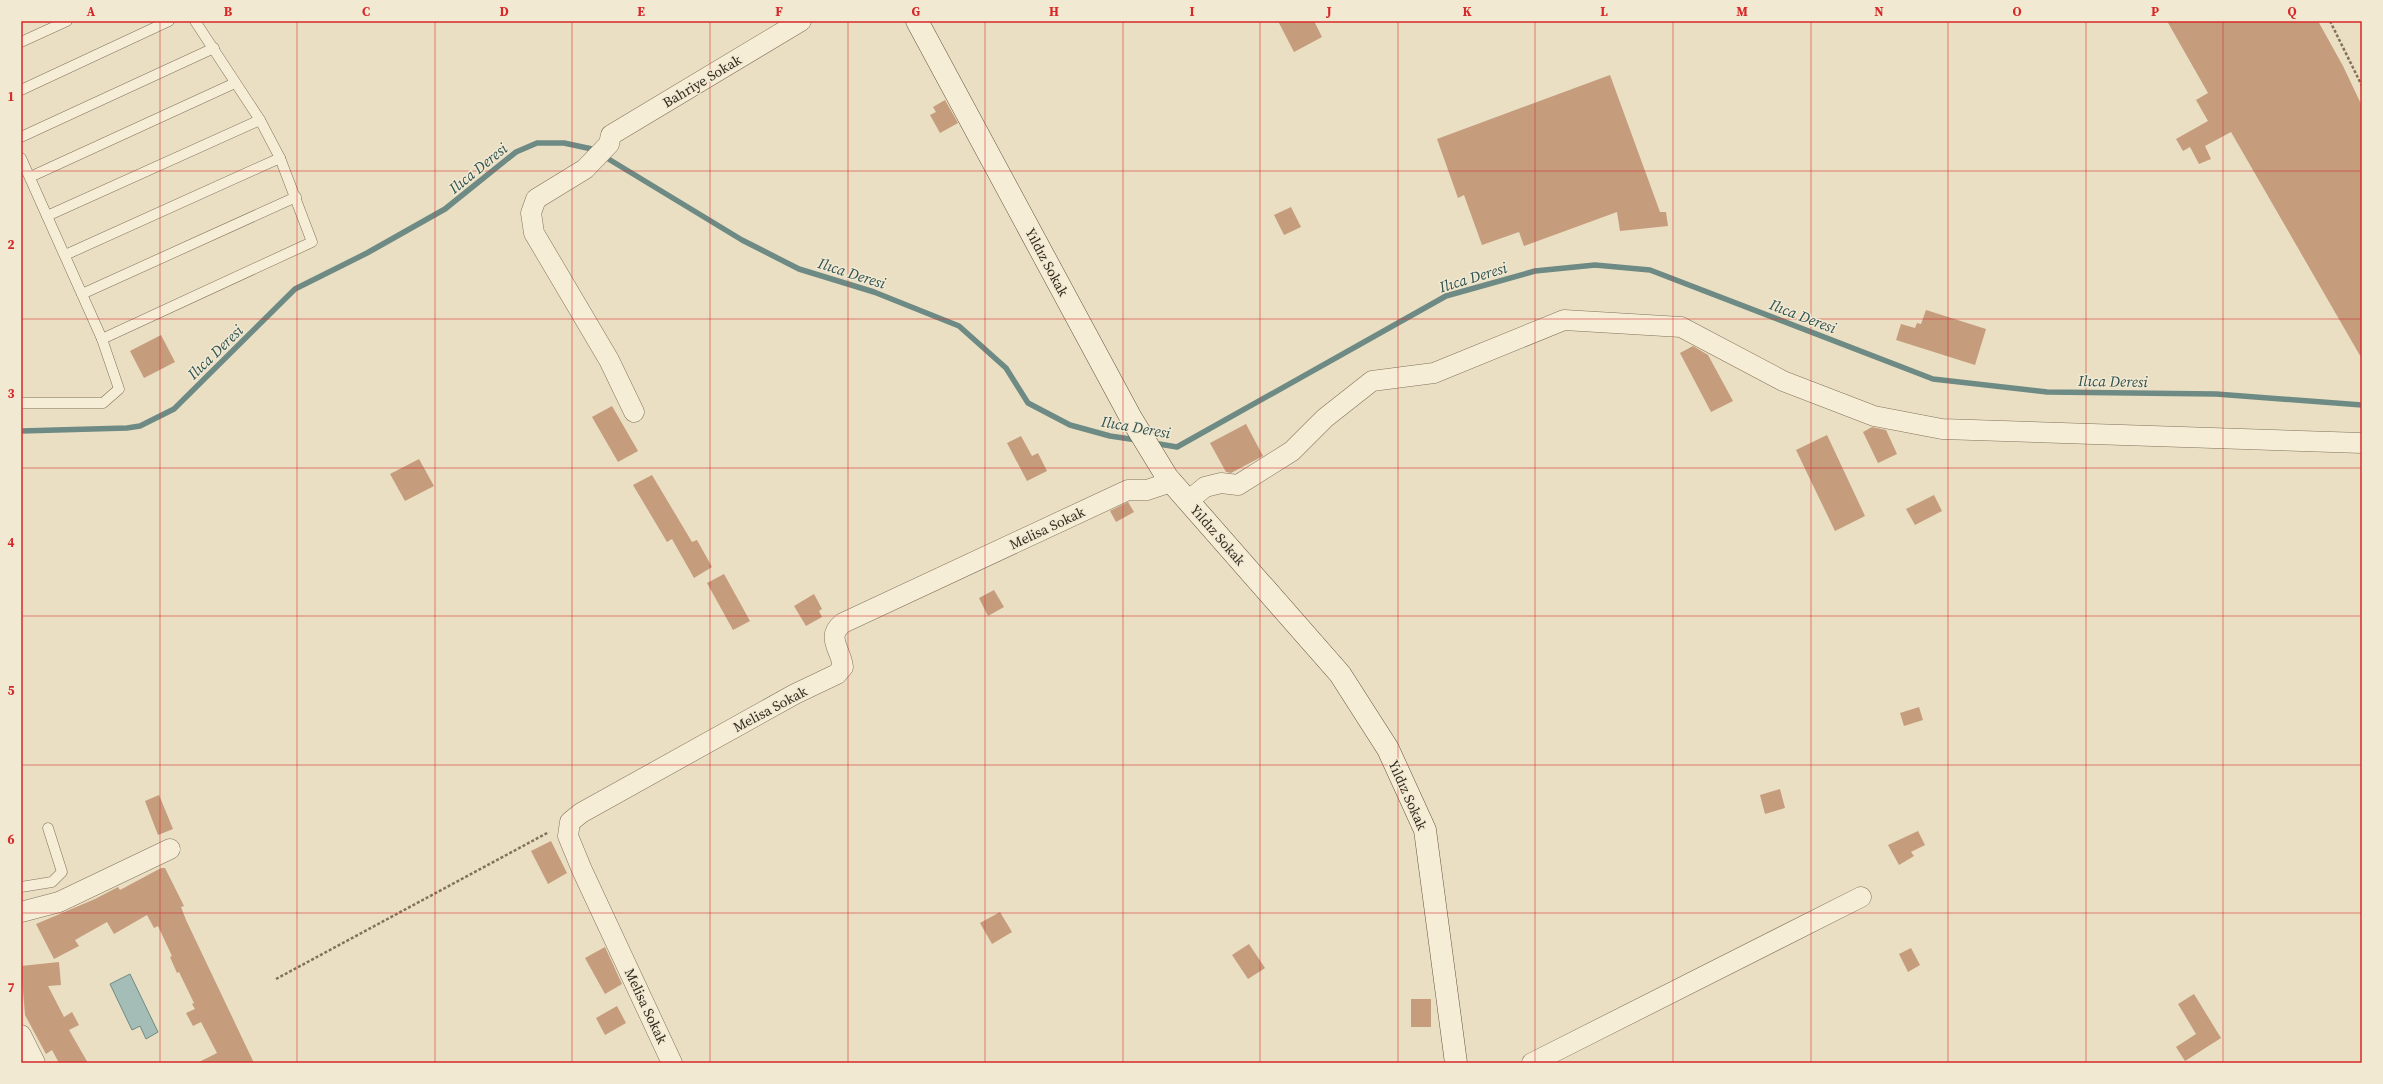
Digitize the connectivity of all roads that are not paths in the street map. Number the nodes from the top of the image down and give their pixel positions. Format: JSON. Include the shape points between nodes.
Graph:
{"nodes":[{"id":1,"x":67,"y":21,"type":"edge"},
{"id":2,"x":169,"y":21,"type":"edge"},
{"id":3,"x":195,"y":21,"type":"edge"},
{"id":4,"x":801,"y":21,"type":"edge"},
{"id":5,"x":917,"y":21,"type":"edge"},
{"id":6,"x":21,"y":42,"type":"edge"},
{"id":7,"x":214,"y":48,"type":"junction"},
{"id":8,"x":235,"y":83,"type":"junction"},
{"id":9,"x":21,"y":90,"type":"edge"},
{"id":10,"x":260,"y":120,"type":"junction"},
{"id":11,"x":21,"y":137,"type":"edge"},
{"id":12,"x":21,"y":158,"type":"edge"},
{"id":13,"x":280,"y":158,"type":"junction"},
{"id":14,"x":30,"y":177,"type":"junction"},
{"id":15,"x":296,"y":197,"type":"junction"},
{"id":16,"x":47,"y":216,"type":"junction"},
{"id":17,"x":64,"y":255,"type":"junction"},
{"id":18,"x":82,"y":294,"type":"junction"},
{"id":19,"x":102,"y":339,"type":"junction"},
{"id":20,"x":21,"y":403,"type":"edge"},
{"id":21,"x":634,"y":412,"type":"dead end"},
{"id":22,"x":2362,"y":443,"type":"edge"},
{"id":23,"x":1169,"y":479,"type":"junction"},
{"id":24,"x":1188,"y":501,"type":"junction"},
{"id":25,"x":48,"y":828,"type":"dead end"},
{"id":26,"x":170,"y":849,"type":"dead end"},
{"id":27,"x":21,"y":887,"type":"edge"},
{"id":28,"x":1861,"y":898,"type":"dead end"},
{"id":29,"x":21,"y":912,"type":"edge"},
{"id":30,"x":21,"y":1035,"type":"edge"},
{"id":31,"x":35,"y":1063,"type":"edge"},
{"id":32,"x":672,"y":1063,"type":"edge"},
{"id":33,"x":1456,"y":1063,"type":"edge"},
{"id":34,"x":1532,"y":1063,"type":"edge"}],
"edges":[{"from":1,"to":6,"type":"lane"},
{"from":2,"to":9,"type":"lane"},
{"from":3,"to":7,"type":"lane"},
{"from":4,"to":21,"type":"street","name":"Bahriye Sokak","via":[[611,135],[609,144],[585,169],[536,199],[531,213],[534,233],[609,360]]},
{"from":5,"to":23,"type":"street","name":"Yıldız Sokak","via":[[1132,418]]},
{"from":7,"to":8,"type":"lane"},
{"from":7,"to":11,"type":"lane"},
{"from":8,"to":10,"type":"lane"},
{"from":8,"to":14,"type":"lane"},
{"from":10,"to":13,"type":"lane"},
{"from":10,"to":16,"type":"lane"},
{"from":12,"to":14,"type":"lane"},
{"from":13,"to":15,"type":"lane"},
{"from":13,"to":17,"type":"lane"},
{"from":14,"to":16,"type":"lane"},
{"from":15,"to":18,"type":"lane"},
{"from":15,"to":19,"type":"lane","via":[[312,242]]},
{"from":16,"to":17,"type":"lane"},
{"from":17,"to":18,"type":"lane"},
{"from":18,"to":19,"type":"lane"},
{"from":19,"to":20,"type":"lane","via":[[119,389],[103,403]]},
{"from":22,"to":24,"type":"street","via":[[1942,428],[1874,416],[1783,381],[1681,327],[1564,320],[1434,374],[1372,381],[1325,418],[1292,451],[1238,485],[1221,483],[1205,487]]},
{"from":23,"to":24,"type":"street","name":"Yıldız Sokak"},
{"from":23,"to":32,"type":"street","name":"Melisa Sokak","via":[[1147,490],[1128,490],[843,623],[836,628],[833,636],[843,667],[837,674],[795,694],[581,813],[570,822],[568,836],[582,870]]},
{"from":24,"to":33,"type":"street","name":"Yıldız Sokak","via":[[1340,674],[1388,749],[1425,830]]},
{"from":25,"to":27,"type":"lane","via":[[62,872],[52,882]]},
{"from":26,"to":29,"type":"street","via":[[59,902]]},
{"from":28,"to":34,"type":"street"},
{"from":30,"to":31,"type":"street"}]}
